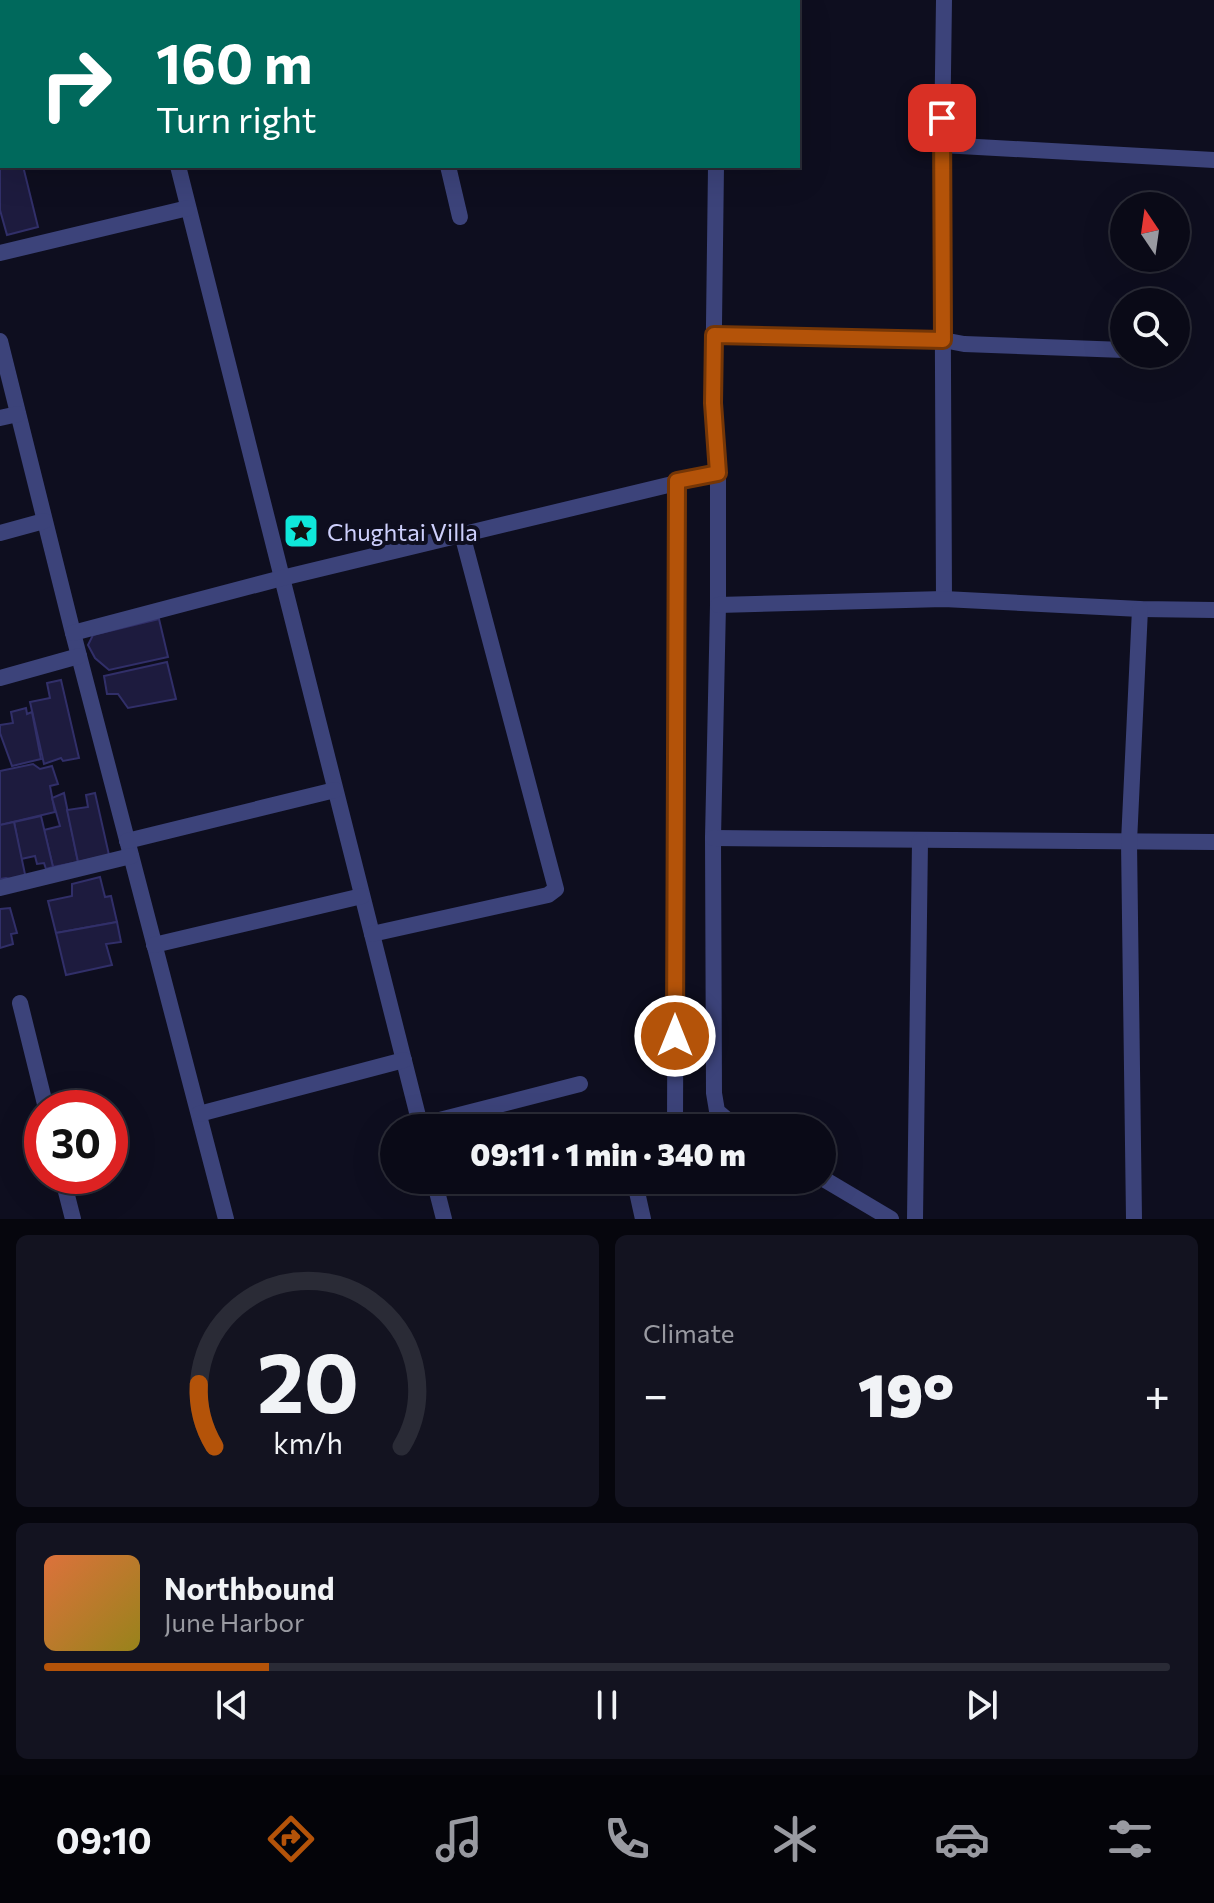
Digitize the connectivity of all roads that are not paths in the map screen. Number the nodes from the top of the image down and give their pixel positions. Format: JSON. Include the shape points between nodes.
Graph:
{"nodes":[{"id":1,"x":944,"y":0,"type":"edge"},
{"id":2,"x":942,"y":145,"type":"junction"},
{"id":3,"x":1214,"y":160,"type":"edge"},
{"id":4,"x":178,"y":168,"type":"edge"},
{"id":5,"x":448,"y":168,"type":"edge"},
{"id":6,"x":716,"y":168,"type":"edge"},
{"id":7,"x":188,"y":208,"type":"junction"},
{"id":8,"x":460,"y":217,"type":"dead end"},
{"id":9,"x":0,"y":253,"type":"edge"},
{"id":10,"x":714,"y":335,"type":"junction"},
{"id":11,"x":943,"y":340,"type":"junction"},
{"id":12,"x":0,"y":341,"type":"edge"},
{"id":13,"x":1110,"y":349,"type":"edge"},
{"id":14,"x":18,"y":414,"type":"junction"},
{"id":15,"x":0,"y":418,"type":"edge"},
{"id":16,"x":718,"y":473,"type":"junction"},
{"id":17,"x":677,"y":481,"type":"junction"},
{"id":18,"x":44,"y":521,"type":"junction"},
{"id":19,"x":0,"y":533,"type":"edge"},
{"id":20,"x":462,"y":534,"type":"junction"},
{"id":21,"x":282,"y":578,"type":"junction"},
{"id":22,"x":944,"y":599,"type":"junction"},
{"id":23,"x":718,"y":605,"type":"junction"},
{"id":24,"x":1140,"y":609,"type":"junction"},
{"id":25,"x":1214,"y":610,"type":"edge"},
{"id":26,"x":73,"y":633,"type":"junction"},
{"id":27,"x":79,"y":656,"type":"junction"},
{"id":28,"x":0,"y":678,"type":"edge"},
{"id":29,"x":335,"y":790,"type":"junction"},
{"id":30,"x":713,"y":838,"type":"junction"},
{"id":31,"x":920,"y":841,"type":"junction"},
{"id":32,"x":1129,"y":842,"type":"junction"},
{"id":33,"x":1214,"y":842,"type":"edge"},
{"id":34,"x":129,"y":849,"type":"junction"},
{"id":35,"x":0,"y":888,"type":"edge"},
{"id":36,"x":362,"y":896,"type":"junction"},
{"id":37,"x":372,"y":934,"type":"junction"},
{"id":38,"x":154,"y":945,"type":"junction"},
{"id":39,"x":20,"y":1003,"type":"dead end"},
{"id":40,"x":404,"y":1060,"type":"junction"},
{"id":41,"x":580,"y":1084,"type":"dead end"},
{"id":42,"x":42,"y":1090,"type":"edge"},
{"id":43,"x":199,"y":1114,"type":"junction"},
{"id":44,"x":417,"y":1114,"type":"edge"},
{"id":45,"x":466,"y":1114,"type":"edge"},
{"id":46,"x":675,"y":1114,"type":"edge"},
{"id":47,"x":721,"y":1114,"type":"edge"},
{"id":48,"x":836,"y":1186,"type":"edge"},
{"id":49,"x":67,"y":1194,"type":"edge"},
{"id":50,"x":438,"y":1194,"type":"edge"},
{"id":51,"x":637,"y":1194,"type":"edge"},
{"id":52,"x":73,"y":1219,"type":"edge"},
{"id":53,"x":226,"y":1219,"type":"edge"},
{"id":54,"x":444,"y":1219,"type":"edge"},
{"id":55,"x":643,"y":1219,"type":"edge"},
{"id":56,"x":891,"y":1219,"type":"edge"},
{"id":57,"x":915,"y":1219,"type":"edge"},
{"id":58,"x":1134,"y":1219,"type":"edge"}],
"edges":[{"from":1,"to":2,"type":"street"},
{"from":2,"to":3,"type":"street"},
{"from":2,"to":11,"type":"street"},
{"from":4,"to":7,"type":"street"},
{"from":5,"to":8,"type":"street"},
{"from":6,"to":10,"type":"street"},
{"from":7,"to":9,"type":"street"},
{"from":7,"to":21,"type":"street"},
{"from":10,"to":11,"type":"street"},
{"from":10,"to":16,"type":"street"},
{"from":11,"to":13,"type":"street"},
{"from":11,"to":22,"type":"street"},
{"from":12,"to":14,"type":"street"},
{"from":14,"to":15,"type":"street"},
{"from":14,"to":18,"type":"street"},
{"from":16,"to":17,"type":"street"},
{"from":16,"to":23,"type":"street"},
{"from":17,"to":20,"type":"street"},
{"from":17,"to":46,"type":"street"},
{"from":18,"to":19,"type":"street"},
{"from":18,"to":26,"type":"street"},
{"from":20,"to":21,"type":"street"},
{"from":20,"to":37,"type":"street","via":[[556,889]]},
{"from":21,"to":26,"type":"street"},
{"from":21,"to":29,"type":"street"},
{"from":22,"to":23,"type":"street"},
{"from":22,"to":24,"type":"street"},
{"from":23,"to":30,"type":"street"},
{"from":24,"to":25,"type":"street"},
{"from":24,"to":32,"type":"street"},
{"from":26,"to":27,"type":"street"},
{"from":27,"to":28,"type":"street"},
{"from":27,"to":34,"type":"street"},
{"from":29,"to":34,"type":"street"},
{"from":29,"to":36,"type":"street"},
{"from":30,"to":31,"type":"street"},
{"from":30,"to":47,"type":"street","via":[[714,1093]]},
{"from":31,"to":32,"type":"street"},
{"from":31,"to":57,"type":"street"},
{"from":32,"to":33,"type":"street"},
{"from":32,"to":58,"type":"street"},
{"from":34,"to":35,"type":"street"},
{"from":34,"to":38,"type":"street"},
{"from":36,"to":37,"type":"street"},
{"from":36,"to":38,"type":"street"},
{"from":37,"to":40,"type":"street"},
{"from":38,"to":43,"type":"street"},
{"from":39,"to":42,"type":"street"},
{"from":40,"to":43,"type":"street"},
{"from":40,"to":44,"type":"street"},
{"from":41,"to":45,"type":"street"},
{"from":43,"to":53,"type":"street"},
{"from":48,"to":56,"type":"street"},
{"from":49,"to":52,"type":"street"},
{"from":50,"to":54,"type":"street"},
{"from":51,"to":55,"type":"street"}]}
